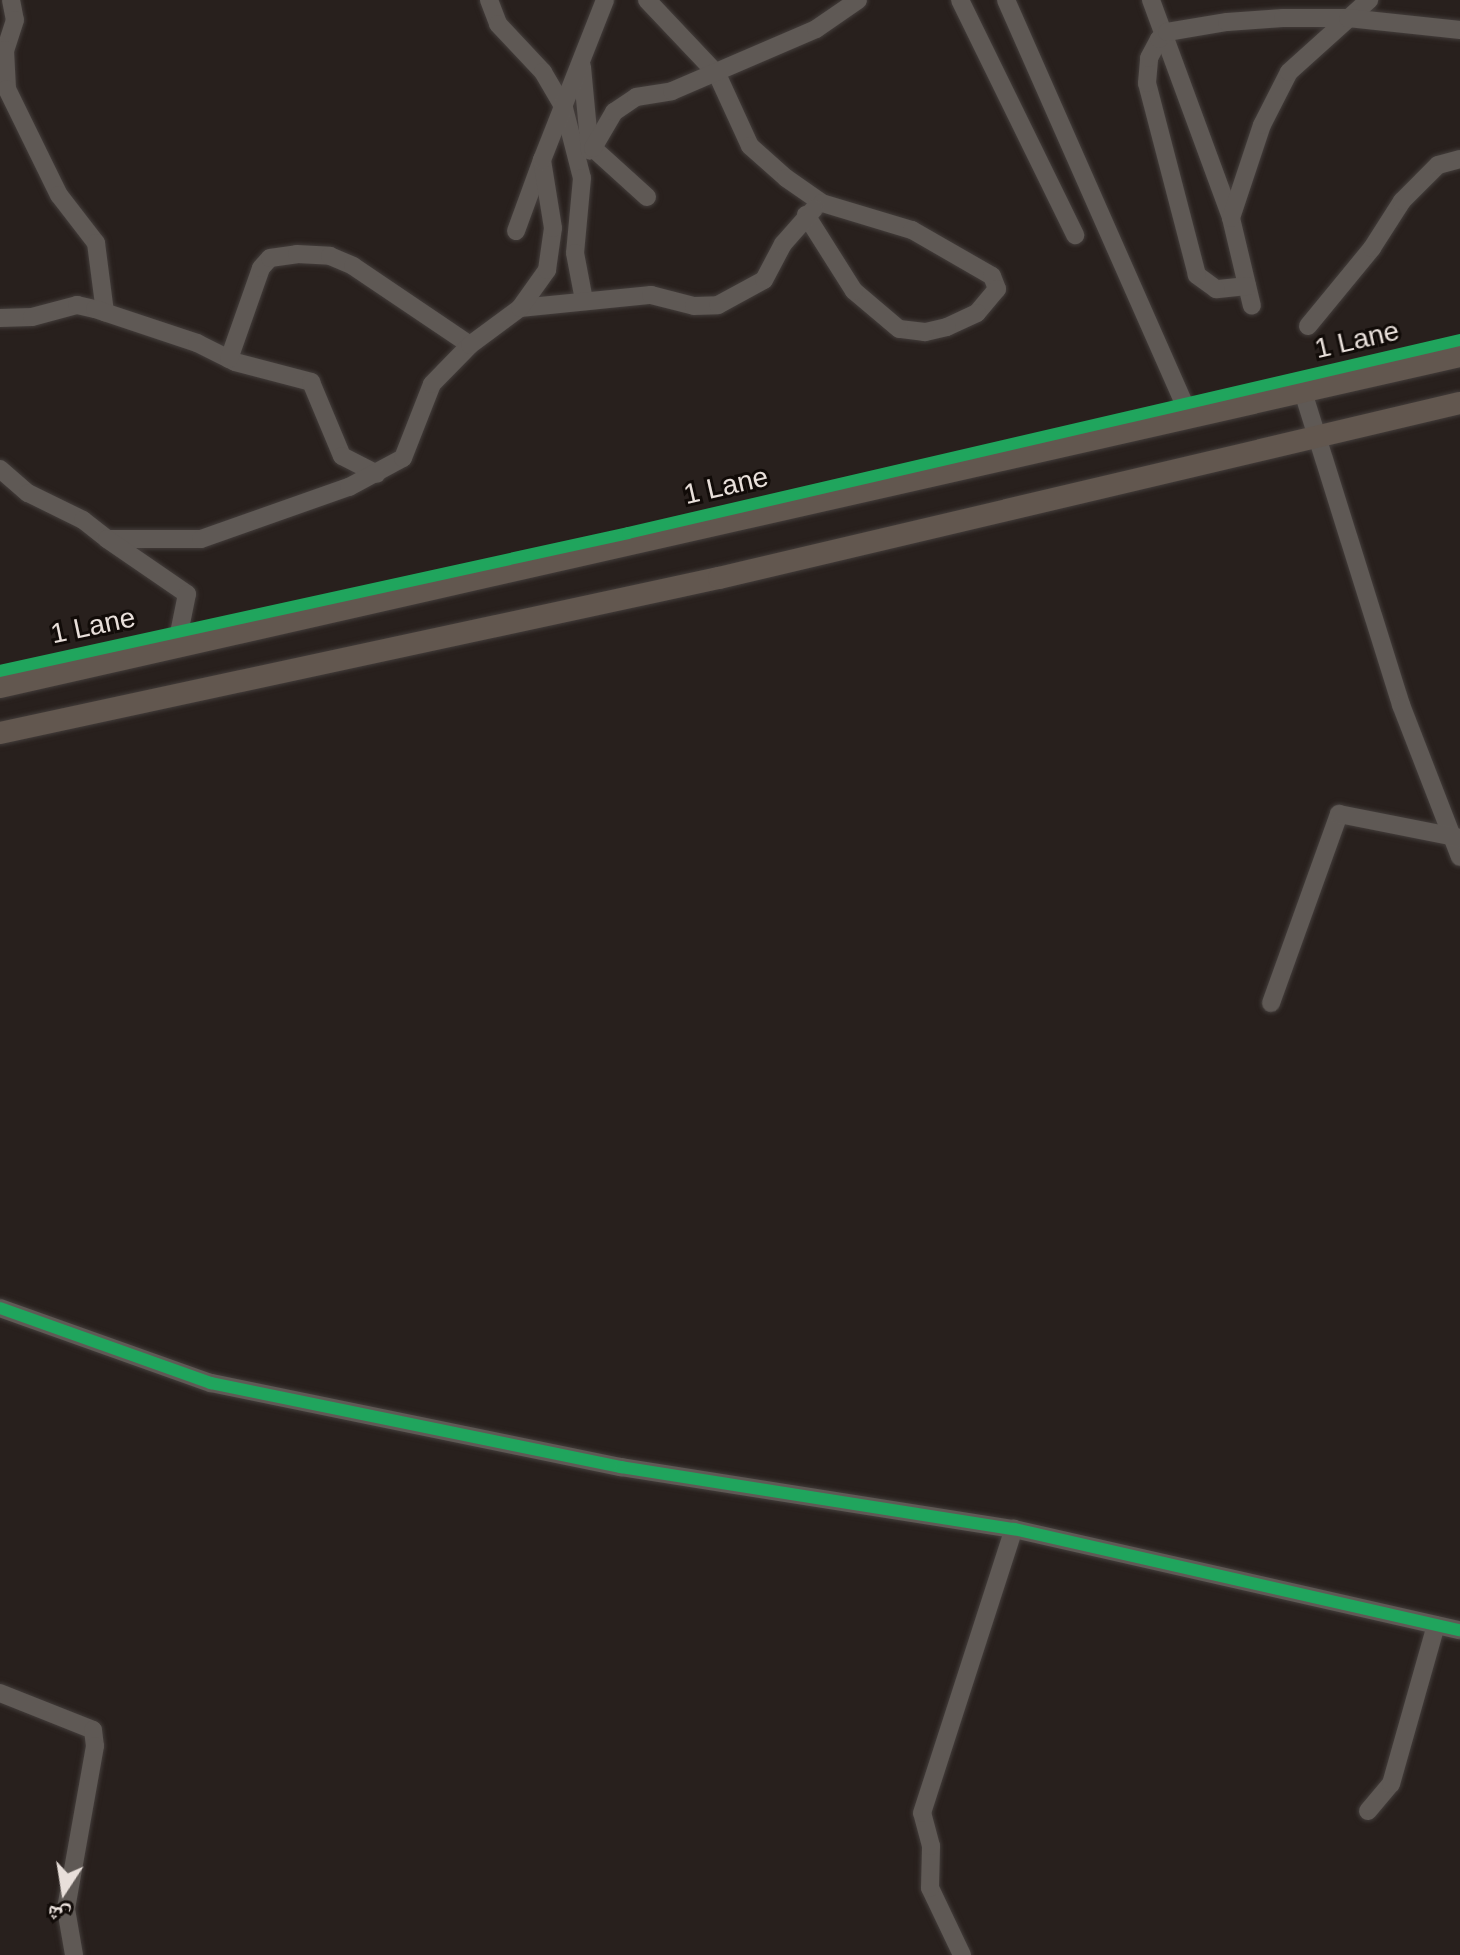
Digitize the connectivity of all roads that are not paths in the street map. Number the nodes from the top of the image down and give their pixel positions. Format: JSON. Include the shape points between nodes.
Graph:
{"nodes":[{"id":1,"x":11,"y":0,"type":"edge"},
{"id":2,"x":489,"y":0,"type":"edge"},
{"id":3,"x":605,"y":0,"type":"edge"},
{"id":4,"x":647,"y":0,"type":"edge"},
{"id":5,"x":858,"y":0,"type":"edge"},
{"id":6,"x":960,"y":0,"type":"edge"},
{"id":7,"x":1006,"y":0,"type":"edge"},
{"id":8,"x":1151,"y":0,"type":"edge"},
{"id":9,"x":1369,"y":0,"type":"edge"},
{"id":10,"x":1348,"y":18,"type":"junction"},
{"id":11,"x":1460,"y":30,"type":"edge"},
{"id":12,"x":1167,"y":32,"type":"junction"},
{"id":13,"x":582,"y":60,"type":"junction"},
{"id":14,"x":717,"y":74,"type":"junction"},
{"id":15,"x":564,"y":108,"type":"junction"},
{"id":16,"x":586,"y":154,"type":"junction"},
{"id":17,"x":1460,"y":159,"type":"edge"},
{"id":18,"x":542,"y":160,"type":"junction"},
{"id":19,"x":647,"y":197,"type":"dead end"},
{"id":20,"x":822,"y":203,"type":"junction"},
{"id":21,"x":806,"y":215,"type":"junction"},
{"id":22,"x":1231,"y":218,"type":"junction"},
{"id":23,"x":516,"y":231,"type":"dead end"},
{"id":24,"x":1075,"y":235,"type":"dead end"},
{"id":25,"x":1247,"y":286,"type":"junction"},
{"id":26,"x":584,"y":300,"type":"junction"},
{"id":27,"x":1252,"y":306,"type":"dead end"},
{"id":28,"x":520,"y":308,"type":"junction"},
{"id":29,"x":105,"y":312,"type":"junction"},
{"id":30,"x":0,"y":318,"type":"edge"},
{"id":31,"x":1308,"y":326,"type":"dead end"},
{"id":32,"x":470,"y":345,"type":"junction"},
{"id":33,"x":1460,"y":356,"type":"edge"},
{"id":34,"x":229,"y":359,"type":"junction"},
{"id":35,"x":1303,"y":392,"type":"junction"},
{"id":36,"x":1460,"y":403,"type":"edge"},
{"id":37,"x":1190,"y":417,"type":"junction"},
{"id":38,"x":1315,"y":436,"type":"junction"},
{"id":39,"x":0,"y":469,"type":"edge"},
{"id":40,"x":377,"y":474,"type":"junction"},
{"id":41,"x":107,"y":539,"type":"junction"},
{"id":42,"x":176,"y":648,"type":"junction"},
{"id":43,"x":0,"y":687,"type":"edge"},
{"id":44,"x":0,"y":733,"type":"edge"},
{"id":45,"x":1458,"y":845,"type":"edge"},
{"id":46,"x":1271,"y":1003,"type":"dead end"},
{"id":47,"x":0,"y":1308,"type":"edge"},
{"id":48,"x":1014,"y":1529,"type":"junction"},
{"id":49,"x":1436,"y":1625,"type":"junction"},
{"id":50,"x":1460,"y":1630,"type":"edge"},
{"id":51,"x":0,"y":1693,"type":"edge"},
{"id":52,"x":1368,"y":1811,"type":"dead end"},
{"id":53,"x":74,"y":1955,"type":"edge"},
{"id":54,"x":962,"y":1955,"type":"edge"}],
"edges":[{"from":1,"to":29,"type":"street","via":[[15,20],[4,64],[7,89],[59,195],[96,243]]},
{"from":2,"to":15,"type":"street","via":[[498,24],[543,72]]},
{"from":3,"to":13,"type":"street"},
{"from":4,"to":14,"type":"street"},
{"from":5,"to":14,"type":"street","via":[[816,29]]},
{"from":6,"to":24,"type":"street"},
{"from":7,"to":37,"type":"street"},
{"from":8,"to":12,"type":"street"},
{"from":9,"to":10,"type":"street"},
{"from":10,"to":11,"type":"street"},
{"from":10,"to":12,"type":"street","via":[[1227,22]]},
{"from":10,"to":22,"type":"street","via":[[1289,72],[1262,125]]},
{"from":12,"to":22,"type":"street"},
{"from":12,"to":25,"type":"street","via":[[1149,58],[1147,83],[1195,270],[1204,284],[1216,289]]},
{"from":13,"to":15,"type":"street"},
{"from":13,"to":16,"type":"street"},
{"from":14,"to":16,"type":"street","via":[[672,91],[636,97],[614,112]]},
{"from":14,"to":20,"type":"street","via":[[750,146]]},
{"from":15,"to":16,"type":"street","via":[[568,137]]},
{"from":15,"to":18,"type":"street"},
{"from":16,"to":19,"type":"street"},
{"from":16,"to":26,"type":"street","via":[[575,253]]},
{"from":17,"to":31,"type":"street","via":[[1438,165],[1402,201],[1372,248]]},
{"from":18,"to":23,"type":"street"},
{"from":18,"to":28,"type":"street","via":[[553,255]]},
{"from":20,"to":21,"type":"street"},
{"from":20,"to":21,"type":"street","via":[[912,230],[992,276],[997,289],[977,313],[947,327],[925,332],[899,329],[848,283]]},
{"from":21,"to":26,"type":"street","via":[[764,280],[718,305],[694,306],[651,295]]},
{"from":22,"to":25,"type":"street"},
{"from":25,"to":27,"type":"street"},
{"from":26,"to":28,"type":"street"},
{"from":28,"to":32,"type":"street"},
{"from":29,"to":30,"type":"street","via":[[77,305],[32,317]]},
{"from":29,"to":34,"type":"street"},
{"from":32,"to":34,"type":"street","via":[[353,266],[330,256],[292,254],[270,258],[261,268]]},
{"from":32,"to":40,"type":"street","via":[[432,384],[403,458]]},
{"from":33,"to":35,"type":"main road"},
{"from":34,"to":40,"type":"street","via":[[311,382],[342,456]]},
{"from":35,"to":37,"type":"main road"},
{"from":35,"to":38,"type":"street"},
{"from":36,"to":38,"type":"main road"},
{"from":37,"to":42,"type":"main road"},
{"from":38,"to":44,"type":"main road","via":[[719,578]]},
{"from":38,"to":45,"type":"street","via":[[1401,705]]},
{"from":39,"to":41,"type":"street","via":[[28,493],[83,520]]},
{"from":40,"to":41,"type":"street","via":[[201,539]]},
{"from":41,"to":42,"type":"street","via":[[187,594]]},
{"from":42,"to":43,"type":"main road"},
{"from":45,"to":46,"type":"street","via":[[1339,814]]},
{"from":47,"to":48,"type":"street","via":[[211,1383],[621,1467]]},
{"from":48,"to":49,"type":"street"},
{"from":48,"to":54,"type":"street","via":[[922,1813],[931,1846],[930,1888]]},
{"from":49,"to":50,"type":"street"},
{"from":49,"to":52,"type":"street","via":[[1391,1784]]},
{"from":51,"to":53,"type":"street","via":[[93,1730],[66,1909]]}]}
